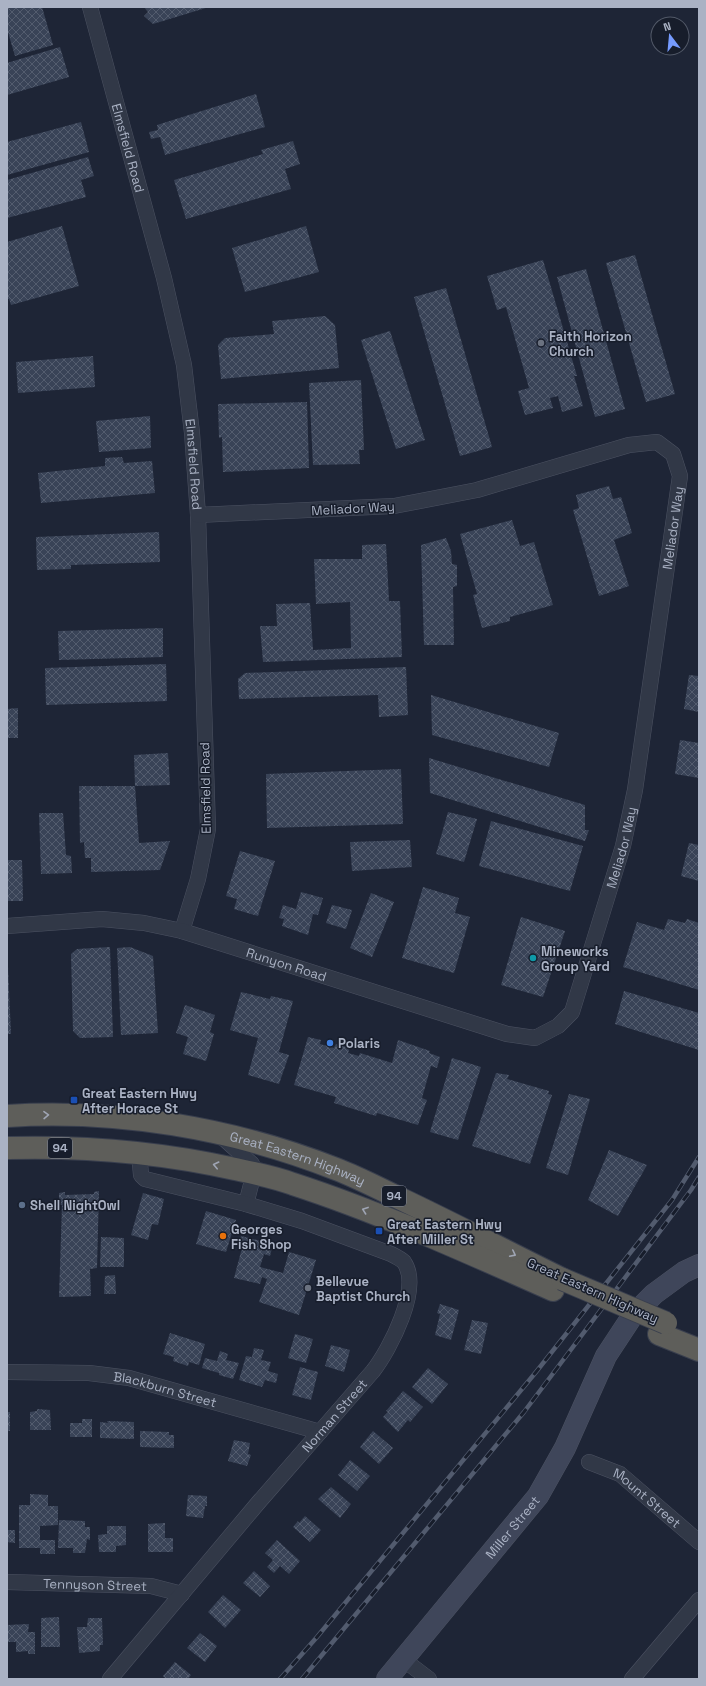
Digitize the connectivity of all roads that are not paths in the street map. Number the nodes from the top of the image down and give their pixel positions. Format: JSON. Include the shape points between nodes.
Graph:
{"nodes":[{"id":1,"x":90,"y":7,"type":"edge"},
{"id":2,"x":198,"y":515,"type":"junction"},
{"id":3,"x":7,"y":926,"type":"edge"},
{"id":4,"x":182,"y":931,"type":"junction"},
{"id":5,"x":558,"y":1026,"type":"joint"},
{"id":6,"x":7,"y":1116,"type":"edge"},
{"id":7,"x":218,"y":1134,"type":"junction"},
{"id":8,"x":8,"y":1148,"type":"edge"},
{"id":9,"x":139,"y":1152,"type":"junction"},
{"id":10,"x":254,"y":1173,"type":"junction"},
{"id":11,"x":246,"y":1204,"type":"junction"},
{"id":12,"x":699,"y":1265,"type":"edge"},
{"id":13,"x":559,"y":1285,"type":"junction"},
{"id":14,"x":662,"y":1329,"type":"junction"},
{"id":15,"x":699,"y":1337,"type":"edge"},
{"id":16,"x":699,"y":1350,"type":"edge"},
{"id":17,"x":7,"y":1372,"type":"edge"},
{"id":18,"x":320,"y":1432,"type":"junction"},
{"id":19,"x":589,"y":1462,"type":"dead end"},
{"id":20,"x":699,"y":1542,"type":"edge"},
{"id":21,"x":7,"y":1582,"type":"edge"},
{"id":22,"x":182,"y":1594,"type":"junction"},
{"id":23,"x":699,"y":1600,"type":"edge"},
{"id":24,"x":404,"y":1660,"type":"junction"},
{"id":25,"x":110,"y":1679,"type":"edge"},
{"id":26,"x":387,"y":1679,"type":"edge"},
{"id":27,"x":429,"y":1679,"type":"edge"},
{"id":28,"x":632,"y":1679,"type":"edge"}],
"edges":[{"from":1,"to":2,"type":"street","name":"Elmsfield Road","via":[[164,278],[184,365]]},
{"from":2,"to":4,"type":"street","name":"Elmsfield Road","via":[[208,829],[198,879]]},
{"from":2,"to":5,"type":"street","name":"Meliador Way","via":[[394,506],[477,490],[629,445],[657,442],[673,454],[680,476],[635,790],[623,846],[572,1012]]},
{"from":3,"to":4,"type":"street","name":"Runyon Road","via":[[102,918]]},
{"from":4,"to":5,"type":"street","name":"Runyon Road","via":[[507,1034],[535,1038]]},
{"from":6,"to":7,"type":"highway","name":"Great Eastern Highway","number":"94","one_way":true,"via":[[123,1118]]},
{"from":7,"to":10,"type":"street","via":[[252,1164]]},
{"from":7,"to":13,"type":"highway","name":"Great Eastern Highway","number":"94","one_way":true,"via":[[284,1151],[337,1169],[425,1211]]},
{"from":8,"to":9,"type":"highway","name":"Great Eastern Highway","number":"94","via":[[49,1147]]},
{"from":10,"to":9,"type":"highway","name":"Great Eastern Highway","number":"94","one_way":true},
{"from":9,"to":11,"type":"street","name":"Norman Street","via":[[141,1175],[145,1179]]},
{"from":10,"to":11,"type":"street"},
{"from":13,"to":10,"type":"highway","name":"Great Eastern Highway","number":"94","one_way":true,"via":[[372,1213]]},
{"from":11,"to":18,"type":"street","name":"Norman Street","via":[[302,1221],[391,1254],[403,1261],[408,1273],[408,1290],[400,1325],[386,1354]]},
{"from":12,"to":24,"type":"main road","name":"Miller Street","via":[[684,1272],[654,1294],[633,1315],[606,1356],[565,1448],[538,1496]]},
{"from":13,"to":14,"type":"highway","name":"Great Eastern Highway","number":"94","bridge":true},
{"from":14,"to":15,"type":"highway","name":"Great Eastern Highway","number":"94"},
{"from":14,"to":16,"type":"highway","name":"Great Eastern Highway","number":"94"},
{"from":17,"to":18,"type":"street","name":"Blackburn Street","via":[[89,1373],[129,1378]]},
{"from":18,"to":22,"type":"street","name":"Norman Street"},
{"from":19,"to":20,"type":"street","name":"Mount Street","via":[[620,1474]]},
{"from":21,"to":22,"type":"street","name":"Tennyson Street","via":[[151,1586]]},
{"from":22,"to":25,"type":"street","name":"Norman Street"},
{"from":23,"to":28,"type":"street"},
{"from":24,"to":26,"type":"main road","name":"Miller Street"},
{"from":24,"to":27,"type":"street"}]}
